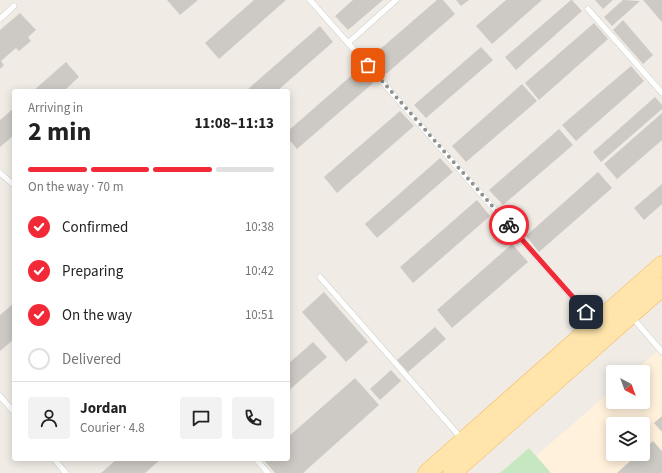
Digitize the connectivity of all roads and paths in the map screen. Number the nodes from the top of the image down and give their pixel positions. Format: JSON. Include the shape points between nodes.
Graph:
{"nodes":[{"id":1,"x":310,"y":0,"type":"edge"},
{"id":2,"x":396,"y":0,"type":"edge"},
{"id":3,"x":14,"y":6,"type":"dead end"},
{"id":4,"x":588,"y":9,"type":"dead end"},
{"id":5,"x":0,"y":18,"type":"edge"},
{"id":6,"x":348,"y":43,"type":"junction"},
{"id":7,"x":662,"y":93,"type":"edge"},
{"id":8,"x":0,"y":173,"type":"edge"},
{"id":9,"x":12,"y":183,"type":"edge"},
{"id":10,"x":662,"y":265,"type":"edge"},
{"id":11,"x":320,"y":277,"type":"dead end"},
{"id":12,"x":662,"y":287,"type":"edge"},
{"id":13,"x":630,"y":315,"type":"junction"},
{"id":14,"x":596,"y":324,"type":"junction"},
{"id":15,"x":662,"y":352,"type":"edge"},
{"id":16,"x":0,"y":396,"type":"edge"},
{"id":17,"x":12,"y":410,"type":"edge"},
{"id":18,"x":463,"y":441,"type":"junction"},
{"id":19,"x":56,"y":461,"type":"edge"},
{"id":20,"x":258,"y":461,"type":"edge"},
{"id":21,"x":66,"y":473,"type":"edge"},
{"id":22,"x":268,"y":473,"type":"edge"},
{"id":23,"x":427,"y":473,"type":"edge"},
{"id":24,"x":452,"y":473,"type":"edge"}],
"edges":[{"from":1,"to":6,"type":"lane"},
{"from":2,"to":6,"type":"lane"},
{"from":3,"to":5,"type":"lane"},
{"from":4,"to":7,"type":"lane"},
{"from":6,"to":14,"type":"lane"},
{"from":8,"to":9,"type":"lane"},
{"from":10,"to":14,"type":"main road"},
{"from":11,"to":18,"type":"lane"},
{"from":12,"to":13,"type":"main road"},
{"from":13,"to":15,"type":"lane"},
{"from":13,"to":24,"type":"main road"},
{"from":14,"to":18,"type":"main road"},
{"from":16,"to":17,"type":"lane"},
{"from":18,"to":23,"type":"main road"},
{"from":19,"to":21,"type":"lane"},
{"from":20,"to":22,"type":"lane"}]}
